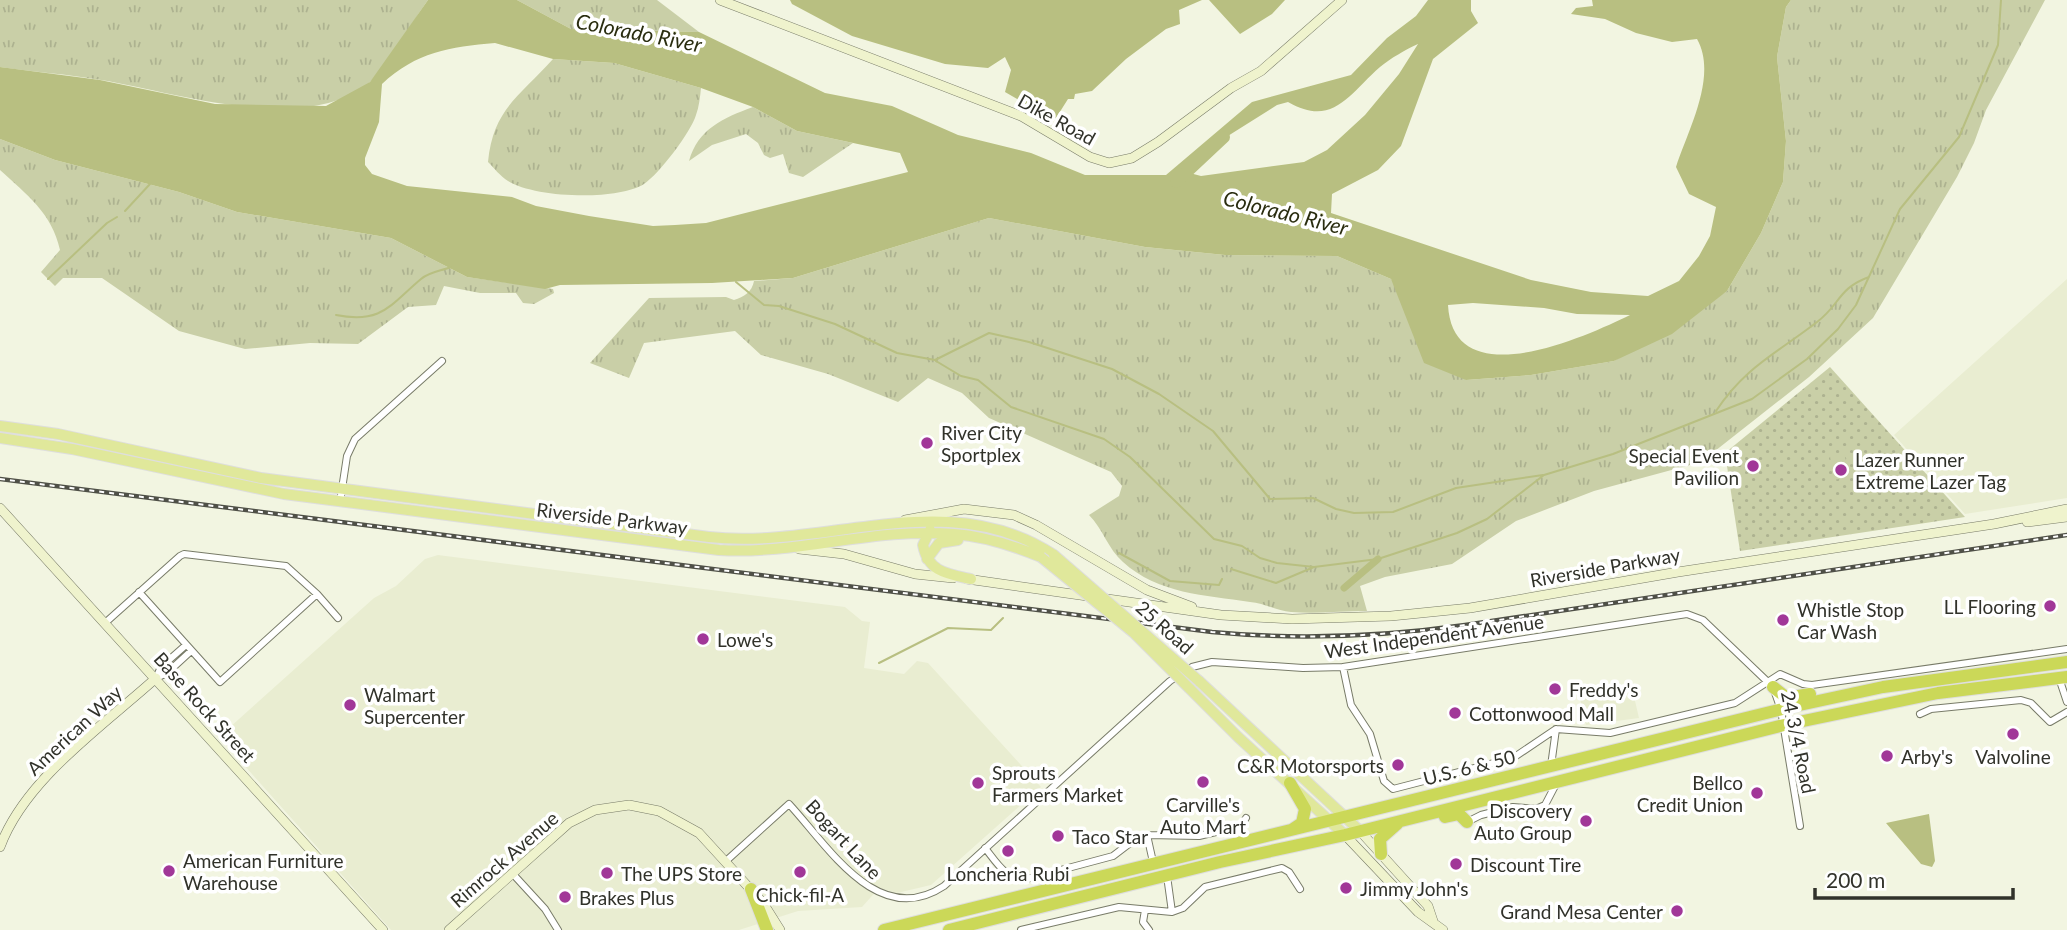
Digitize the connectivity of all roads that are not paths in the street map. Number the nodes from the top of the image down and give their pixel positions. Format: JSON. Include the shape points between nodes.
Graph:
{"nodes":[{"id":1,"x":720,"y":0,"type":"edge"},
{"id":2,"x":1342,"y":0,"type":"edge"},
{"id":3,"x":442,"y":360,"type":"dead end"},
{"id":4,"x":0,"y":426,"type":"edge"},
{"id":5,"x":0,"y":438,"type":"edge"},
{"id":6,"x":341,"y":496,"type":"junction"},
{"id":7,"x":0,"y":508,"type":"edge"},
{"id":8,"x":2067,"y":509,"type":"edge"},
{"id":9,"x":2067,"y":517,"type":"edge"},
{"id":10,"x":970,"y":524,"type":"junction"},
{"id":11,"x":1994,"y":524,"type":"junction"},
{"id":12,"x":878,"y":526,"type":"junction"},
{"id":13,"x":613,"y":530,"type":"junction"},
{"id":14,"x":927,"y":534,"type":"junction"},
{"id":15,"x":795,"y":536,"type":"joint"},
{"id":16,"x":987,"y":540,"type":"junction"},
{"id":17,"x":793,"y":549,"type":"junction"},
{"id":18,"x":927,"y":559,"type":"junction"},
{"id":19,"x":971,"y":579,"type":"junction"},
{"id":20,"x":139,"y":592,"type":"junction"},
{"id":21,"x":317,"y":594,"type":"junction"},
{"id":22,"x":1221,"y":615,"type":"junction"},
{"id":23,"x":1694,"y":615,"type":"joint"},
{"id":24,"x":338,"y":618,"type":"dead end"},
{"id":25,"x":105,"y":623,"type":"junction"},
{"id":26,"x":186,"y":645,"type":"junction"},
{"id":27,"x":2067,"y":649,"type":"edge"},
{"id":28,"x":191,"y":651,"type":"junction"},
{"id":29,"x":2067,"y":662,"type":"edge"},
{"id":30,"x":1343,"y":667,"type":"junction"},
{"id":31,"x":2064,"y":675,"type":"edge"},
{"id":32,"x":156,"y":678,"type":"junction"},
{"id":33,"x":1907,"y":683,"type":"junction"},
{"id":34,"x":1771,"y":684,"type":"junction"},
{"id":35,"x":1194,"y":685,"type":"junction"},
{"id":36,"x":2067,"y":702,"type":"edge"},
{"id":37,"x":1781,"y":710,"type":"junction"},
{"id":38,"x":2067,"y":712,"type":"edge"},
{"id":39,"x":1920,"y":714,"type":"dead end"},
{"id":40,"x":1785,"y":727,"type":"junction"},
{"id":41,"x":1556,"y":729,"type":"junction"},
{"id":42,"x":1672,"y":736,"type":"junction"},
{"id":43,"x":1551,"y":766,"type":"junction"},
{"id":44,"x":1558,"y":780,"type":"junction"},
{"id":45,"x":1290,"y":783,"type":"junction"},
{"id":46,"x":1459,"y":806,"type":"junction"},
{"id":47,"x":1346,"y":817,"type":"junction"},
{"id":48,"x":1246,"y":818,"type":"dead end"},
{"id":49,"x":1410,"y":818,"type":"junction"},
{"id":50,"x":1331,"y":821,"type":"junction"},
{"id":51,"x":1467,"y":822,"type":"joint"},
{"id":52,"x":1800,"y":826,"type":"dead end"},
{"id":53,"x":1360,"y":831,"type":"junction"},
{"id":54,"x":1147,"y":835,"type":"junction"},
{"id":55,"x":1345,"y":835,"type":"junction"},
{"id":56,"x":1267,"y":838,"type":"junction"},
{"id":57,"x":1,"y":842,"type":"edge"},
{"id":58,"x":1234,"y":844,"type":"junction"},
{"id":59,"x":985,"y":848,"type":"junction"},
{"id":60,"x":1381,"y":854,"type":"junction"},
{"id":61,"x":726,"y":861,"type":"junction"},
{"id":62,"x":1153,"y":862,"type":"junction"},
{"id":63,"x":512,"y":873,"type":"junction"},
{"id":64,"x":1167,"y":876,"type":"junction"},
{"id":65,"x":1300,"y":888,"type":"dead end"},
{"id":66,"x":751,"y":889,"type":"junction"},
{"id":67,"x":1027,"y":910,"type":"junction"},
{"id":68,"x":1145,"y":910,"type":"junction"},
{"id":69,"x":1172,"y":912,"type":"junction"},
{"id":70,"x":1433,"y":921,"type":"junction"},
{"id":71,"x":383,"y":930,"type":"edge"},
{"id":72,"x":449,"y":930,"type":"edge"},
{"id":73,"x":558,"y":930,"type":"edge"},
{"id":74,"x":767,"y":930,"type":"edge"},
{"id":75,"x":780,"y":930,"type":"edge"},
{"id":76,"x":884,"y":930,"type":"edge"},
{"id":77,"x":949,"y":930,"type":"edge"},
{"id":78,"x":1021,"y":930,"type":"edge"},
{"id":79,"x":1149,"y":930,"type":"edge"},
{"id":80,"x":1443,"y":930,"type":"edge"}],
"edges":[{"from":1,"to":2,"type":"main road","name":"Dike Road","via":[[1021,116],[1090,157],[1109,163],[1132,158],[1261,71]]},
{"from":3,"to":6,"type":"street","via":[[355,439],[347,456]]},
{"from":4,"to":6,"type":"main road","name":"Riverside Parkway","via":[[58,434]]},
{"from":5,"to":6,"type":"main road","name":"Riverside Parkway","via":[[225,484]]},
{"from":6,"to":13,"type":"main road","name":"Riverside Parkway"},
{"from":7,"to":25,"type":"main road","name":"Base Rock Street"},
{"from":8,"to":11,"type":"main road","name":"Riverside Parkway"},
{"from":9,"to":11,"type":"main road","name":"Riverside Parkway"},
{"from":10,"to":12,"type":"main road","name":"25 Road","via":[[942,519]]},
{"from":10,"to":14,"type":"main road","via":[[945,523]]},
{"from":10,"to":35,"type":"main road","name":"25 Road","bridge":true,"via":[[1006,531],[1054,555]]},
{"from":11,"to":22,"type":"main road","name":"Riverside Parkway","via":[[1433,612],[1332,618]]},
{"from":12,"to":15,"type":"main road","name":"25 Road"},
{"from":12,"to":22,"type":"main road","name":"Riverside Parkway","via":[[952,511],[1001,512],[1036,525],[1147,590]]},
{"from":13,"to":15,"type":"main road","name":"Riverside Parkway","via":[[722,538]]},
{"from":13,"to":17,"type":"main road","name":"Riverside Parkway","via":[[737,551]]},
{"from":14,"to":16,"type":"main road","name":"25 Road"},
{"from":14,"to":17,"type":"main road","name":"25 Road"},
{"from":14,"to":18,"type":"main road","via":[[923,545]]},
{"from":16,"to":18,"type":"main road","via":[[944,541]]},
{"from":16,"to":35,"type":"main road","name":"25 Road","bridge":true,"via":[[1041,557]]},
{"from":17,"to":19,"type":"main road","name":"Riverside Parkway","via":[[844,554],[935,577]]},
{"from":18,"to":19,"type":"main road","via":[[936,570]]},
{"from":19,"to":22,"type":"main road","name":"Riverside Parkway"},
{"from":20,"to":21,"type":"street","via":[[180,556],[200,553],[286,566]]},
{"from":20,"to":25,"type":"street"},
{"from":20,"to":26,"type":"street"},
{"from":21,"to":24,"type":"street"},
{"from":21,"to":28,"type":"street","via":[[220,682]]},
{"from":23,"to":30,"type":"street","name":"West Independent Avenue"},
{"from":23,"to":34,"type":"street","name":"24 3/4 Road"},
{"from":25,"to":32,"type":"main road","name":"Base Rock Street"},
{"from":26,"to":28,"type":"street"},
{"from":26,"to":32,"type":"street","via":[[161,667]]},
{"from":27,"to":34,"type":"street","via":[[1812,685],[1780,674]]},
{"from":28,"to":32,"type":"street"},
{"from":29,"to":33,"type":"highway","name":"U.S. 6 & 50"},
{"from":30,"to":41,"type":"street","via":[[1351,705],[1370,734],[1390,789],[1513,758]]},
{"from":30,"to":59,"type":"street","name":"West Independent Avenue","via":[[1223,661],[1192,667],[1170,681]]},
{"from":31,"to":36,"type":"street"},
{"from":31,"to":40,"type":"highway","name":"U.S. 6 & 50","via":[[1938,693]]},
{"from":32,"to":57,"type":"main road","name":"American Way","via":[[36,788]]},
{"from":32,"to":71,"type":"main road","name":"Base Rock Street"},
{"from":33,"to":34,"type":"highway","via":[[1878,680],[1787,698]]},
{"from":33,"to":37,"type":"highway","name":"U.S. 6 & 50"},
{"from":33,"to":40,"type":"highway","via":[[1886,694],[1793,714]]},
{"from":34,"to":37,"type":"street","name":"24 3/4 Road"},
{"from":34,"to":41,"type":"street","via":[[1735,703],[1610,733]]},
{"from":35,"to":45,"type":"main road","name":"25 Road","via":[[1238,737]]},
{"from":35,"to":47,"type":"main road","name":"25 Road"},
{"from":37,"to":40,"type":"street","name":"24 3/4 Road"},
{"from":37,"to":42,"type":"highway","name":"U.S. 6 & 50"},
{"from":38,"to":39,"type":"street","via":[[2050,722],[2031,703],[2021,700]]},
{"from":40,"to":44,"type":"highway","name":"U.S. 6 & 50"},
{"from":40,"to":52,"type":"street","name":"24 3/4 Road"},
{"from":41,"to":43,"type":"street"},
{"from":42,"to":43,"type":"highway","name":"U.S. 6 & 50"},
{"from":42,"to":44,"type":"highway","via":[[1638,751],[1576,766]]},
{"from":43,"to":46,"type":"highway","via":[[1543,776],[1485,791]]},
{"from":43,"to":47,"type":"highway","name":"U.S. 6 & 50"},
{"from":44,"to":46,"type":"highway","name":"U.S. 6 & 50"},
{"from":44,"to":51,"type":"street","via":[[1545,805],[1513,807]]},
{"from":45,"to":50,"type":"main road","name":"25 Road"},
{"from":45,"to":56,"type":"highway","via":[[1304,805],[1304,818],[1293,829]]},
{"from":46,"to":49,"type":"highway","name":"U.S. 6 & 50"},
{"from":47,"to":50,"type":"highway","name":"U.S. 6 & 50"},
{"from":47,"to":53,"type":"main road","name":"25 Road"},
{"from":48,"to":54,"type":"street","via":[[1241,826],[1199,836]]},
{"from":49,"to":51,"type":"highway","via":[[1428,821],[1459,814]]},
{"from":49,"to":53,"type":"highway","name":"U.S. 6 & 50"},
{"from":49,"to":60,"type":"highway","via":[[1383,834]]},
{"from":50,"to":55,"type":"main road","name":"25 Road"},
{"from":50,"to":56,"type":"highway","name":"U.S. 6 & 50"},
{"from":53,"to":55,"type":"highway","name":"U.S. 6 & 50"},
{"from":53,"to":60,"type":"main road","name":"25 Road"},
{"from":54,"to":59,"type":"street","via":[[1123,851],[1027,879],[1005,873]]},
{"from":54,"to":62,"type":"street"},
{"from":55,"to":64,"type":"highway","name":"U.S. 6 & 50"},
{"from":55,"to":70,"type":"main road","name":"25 Road","via":[[1418,912]]},
{"from":56,"to":58,"type":"highway","name":"U.S. 6 & 50"},
{"from":58,"to":62,"type":"highway","name":"U.S. 6 & 50"},
{"from":58,"to":64,"type":"highway","via":[[1173,866]]},
{"from":59,"to":61,"type":"street","name":"Bogart Lane","via":[[936,892],[911,900],[886,899],[863,887],[789,804]]},
{"from":60,"to":70,"type":"main road","name":"25 Road","via":[[1429,906]]},
{"from":61,"to":63,"type":"main road","name":"Rimrock Avenue","via":[[699,833],[669,815],[647,807],[617,806],[595,810],[569,823]]},
{"from":61,"to":66,"type":"main road","name":"Rimrock Avenue"},
{"from":62,"to":67,"type":"highway","via":[[1136,876],[1074,891]]},
{"from":62,"to":76,"type":"highway","name":"U.S. 6 & 50"},
{"from":63,"to":72,"type":"main road","name":"Rimrock Avenue"},
{"from":63,"to":73,"type":"street"},
{"from":64,"to":67,"type":"highway","name":"U.S. 6 & 50"},
{"from":64,"to":69,"type":"street"},
{"from":65,"to":69,"type":"street","via":[[1282,868],[1205,887]]},
{"from":66,"to":74,"type":"highway"},
{"from":66,"to":75,"type":"main road","name":"Rimrock Avenue"},
{"from":67,"to":77,"type":"highway","name":"U.S. 6 & 50"},
{"from":68,"to":69,"type":"street"},
{"from":68,"to":78,"type":"street","via":[[1110,909]]},
{"from":68,"to":79,"type":"street","via":[[1143,922]]},
{"from":70,"to":80,"type":"main road","name":"25 Road"}]}
